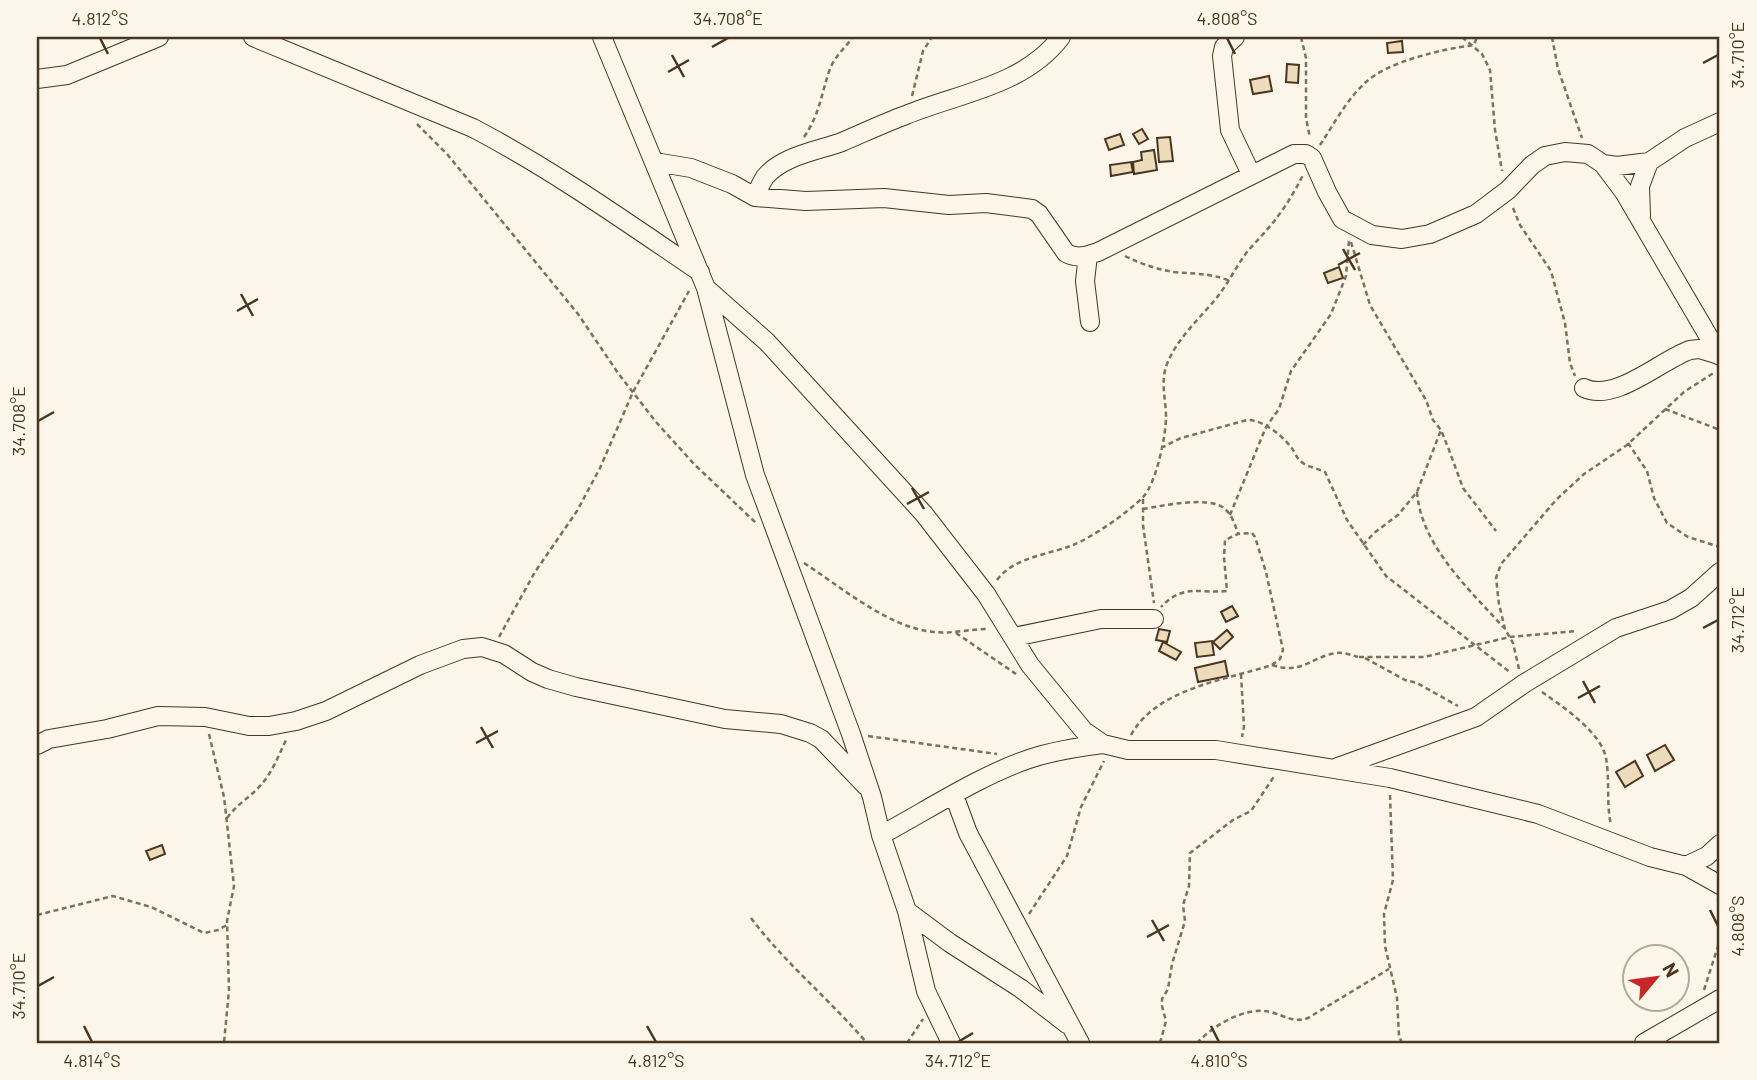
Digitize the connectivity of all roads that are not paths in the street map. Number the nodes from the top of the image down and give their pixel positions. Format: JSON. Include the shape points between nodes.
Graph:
{"nodes":[{"id":1,"x":159,"y":37,"type":"edge"},
{"id":2,"x":253,"y":37,"type":"edge"},
{"id":3,"x":602,"y":37,"type":"edge"},
{"id":4,"x":1061,"y":37,"type":"edge"},
{"id":5,"x":1235,"y":37,"type":"edge"},
{"id":6,"x":37,"y":79,"type":"edge"},
{"id":7,"x":1720,"y":122,"type":"edge"},
{"id":8,"x":1595,"y":159,"type":"junction"},
{"id":9,"x":654,"y":162,"type":"junction"},
{"id":10,"x":1649,"y":162,"type":"junction"},
{"id":11,"x":1251,"y":174,"type":"junction"},
{"id":12,"x":755,"y":197,"type":"junction"},
{"id":13,"x":1642,"y":223,"type":"junction"},
{"id":14,"x":1093,"y":254,"type":"junction"},
{"id":15,"x":703,"y":280,"type":"junction"},
{"id":16,"x":1090,"y":322,"type":"dead end"},
{"id":17,"x":1720,"y":356,"type":"edge"},
{"id":18,"x":1584,"y":388,"type":"road end"},
{"id":19,"x":1720,"y":572,"type":"edge"},
{"id":20,"x":1154,"y":619,"type":"dead end"},
{"id":21,"x":1013,"y":636,"type":"junction"},
{"id":22,"x":37,"y":745,"type":"edge"},
{"id":23,"x":1113,"y":747,"type":"junction"},
{"id":24,"x":1336,"y":768,"type":"junction"},
{"id":25,"x":869,"y":789,"type":"junction"},
{"id":26,"x":954,"y":795,"type":"junction"},
{"id":27,"x":881,"y":835,"type":"junction"},
{"id":28,"x":1720,"y":844,"type":"edge"},
{"id":29,"x":1686,"y":866,"type":"junction"},
{"id":30,"x":1720,"y":885,"type":"edge"},
{"id":31,"x":907,"y":911,"type":"junction"},
{"id":32,"x":1720,"y":999,"type":"edge"},
{"id":33,"x":1076,"y":1036,"type":"edge"},
{"id":34,"x":951,"y":1043,"type":"edge"},
{"id":35,"x":1644,"y":1043,"type":"edge"}],
"edges":[{"from":1,"to":6,"type":"street","via":[[67,75]]},
{"from":2,"to":15,"type":"street","via":[[507,145],[564,179]]},
{"from":3,"to":9,"type":"street"},
{"from":4,"to":12,"type":"street","via":[[1034,63],[1012,76],[785,162],[764,178]]},
{"from":5,"to":11,"type":"street","via":[[1222,56],[1228,122]]},
{"from":7,"to":10,"type":"street"},
{"from":8,"to":10,"type":"street","via":[[1617,166]]},
{"from":8,"to":11,"type":"street","via":[[1565,152],[1545,156],[1476,214],[1420,236],[1386,239],[1342,219],[1314,154],[1294,154]]},
{"from":8,"to":13,"type":"street","via":[[1624,192]]},
{"from":9,"to":12,"type":"street","via":[[691,167]]},
{"from":9,"to":15,"type":"street"},
{"from":10,"to":13,"type":"street","via":[[1639,195]]},
{"from":11,"to":14,"type":"street"},
{"from":12,"to":14,"type":"street","via":[[806,201],[884,198],[1031,209],[1040,214],[1066,253],[1073,257]]},
{"from":13,"to":17,"type":"street"},
{"from":14,"to":16,"type":"street","via":[[1085,281]]},
{"from":15,"to":21,"type":"street","via":[[806,382],[924,514]]},
{"from":15,"to":25,"type":"street","via":[[755,475]]},
{"from":17,"to":18,"type":"street","via":[[1689,350],[1629,383],[1603,391]]},
{"from":19,"to":24,"type":"street","via":[[1691,598],[1616,628],[1524,681],[1476,717]]},
{"from":20,"to":21,"type":"street","via":[[1101,619]]},
{"from":21,"to":23,"type":"street","via":[[1030,665],[1084,731]]},
{"from":22,"to":25,"type":"street","via":[[158,716],[205,717],[249,726],[303,719],[445,655],[482,647],[566,684],[810,733]]},
{"from":23,"to":24,"type":"street","via":[[1216,750]]},
{"from":23,"to":26,"type":"street","via":[[1062,750],[1028,759]]},
{"from":24,"to":29,"type":"street","via":[[1538,814]]},
{"from":25,"to":27,"type":"street"},
{"from":26,"to":27,"type":"street"},
{"from":26,"to":33,"type":"street","via":[[968,833]]},
{"from":27,"to":31,"type":"street"},
{"from":28,"to":29,"type":"street"},
{"from":29,"to":30,"type":"street"},
{"from":31,"to":33,"type":"street","via":[[1020,988]]},
{"from":31,"to":34,"type":"street","via":[[926,991]]},
{"from":32,"to":35,"type":"street"}]}
